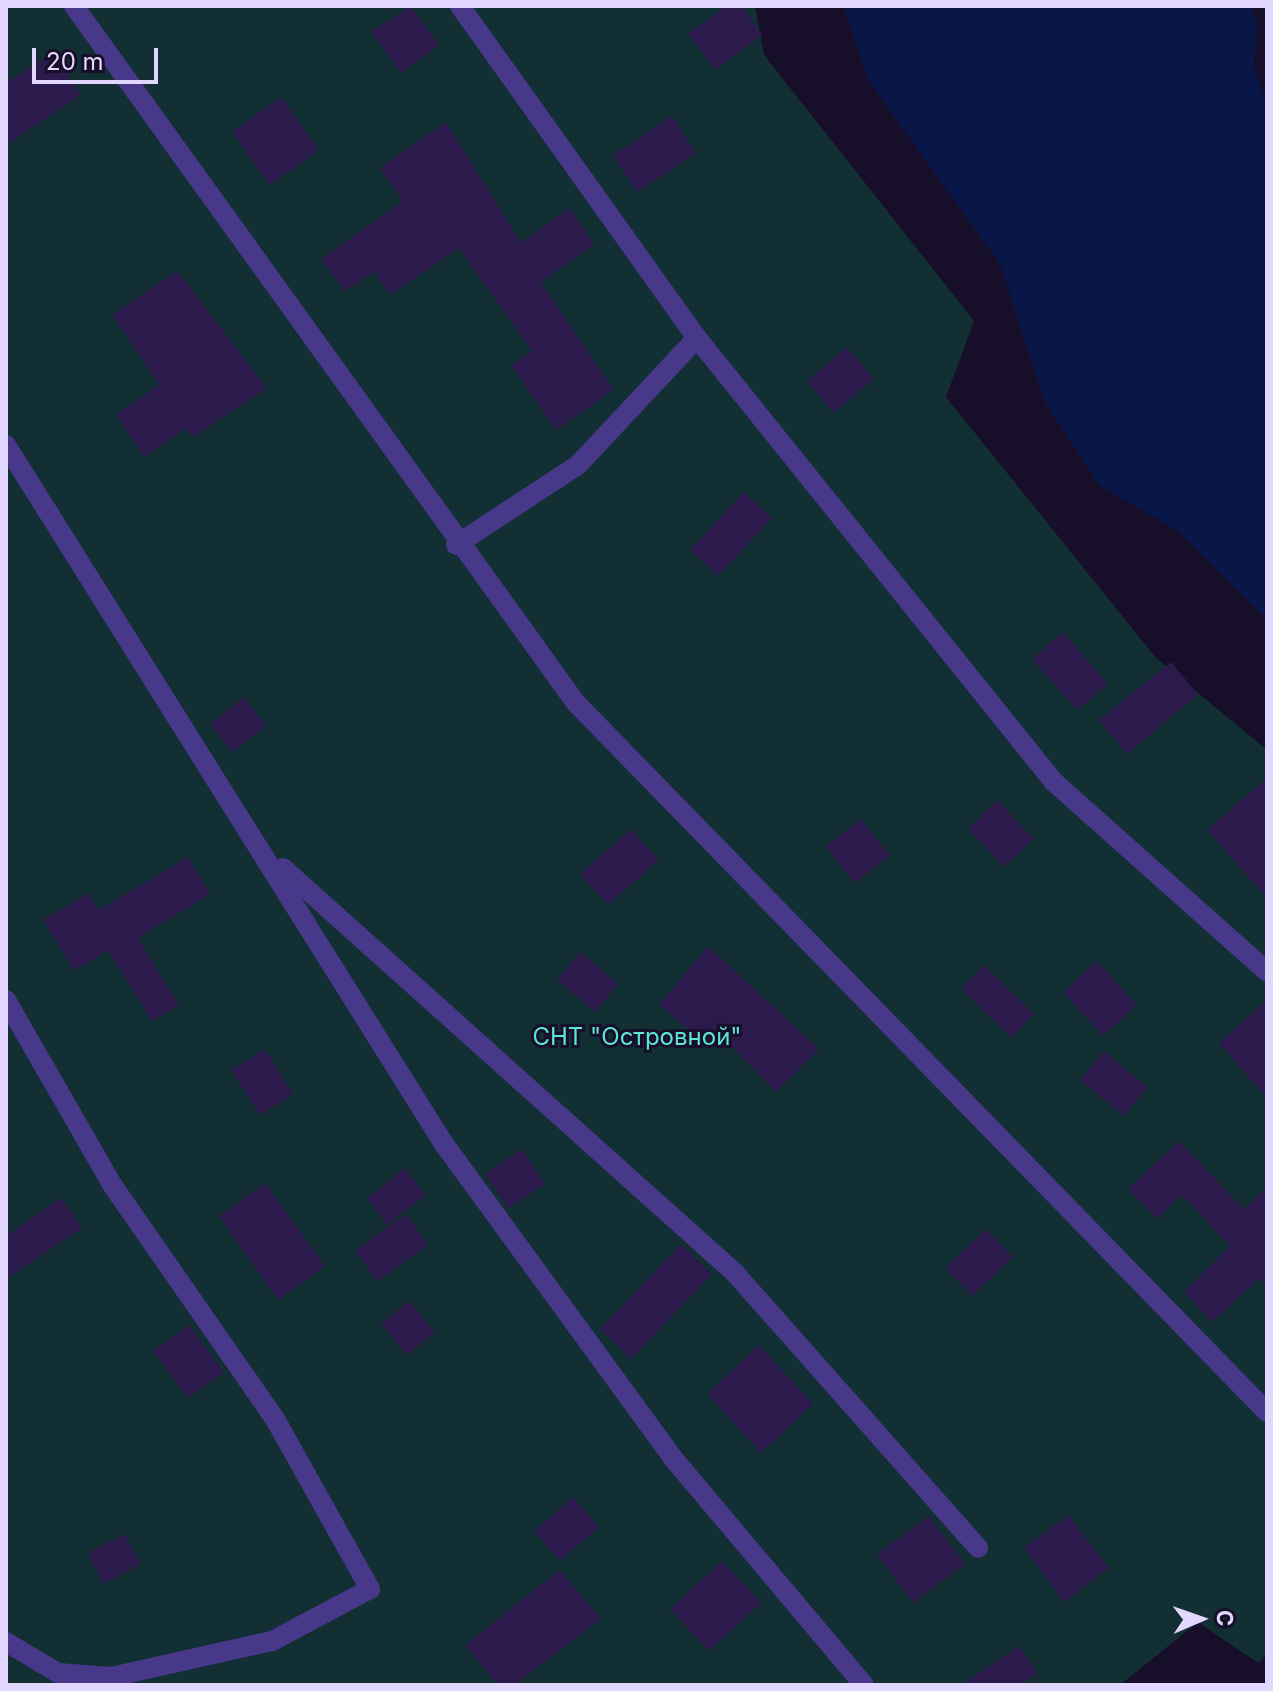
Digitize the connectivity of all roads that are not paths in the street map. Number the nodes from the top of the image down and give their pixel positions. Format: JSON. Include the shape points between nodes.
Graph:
{"nodes":[{"id":1,"x":74,"y":6,"type":"edge"},
{"id":2,"x":460,"y":6,"type":"edge"},
{"id":3,"x":697,"y":338,"type":"junction"},
{"id":4,"x":6,"y":445,"type":"edge"},
{"id":5,"x":456,"y":545,"type":"junction"},
{"id":6,"x":263,"y":848,"type":"junction"},
{"id":7,"x":1267,"y":972,"type":"edge"},
{"id":8,"x":6,"y":1000,"type":"edge"},
{"id":9,"x":1267,"y":1412,"type":"edge"},
{"id":10,"x":978,"y":1548,"type":"dead end"},
{"id":11,"x":6,"y":1642,"type":"edge"},
{"id":12,"x":864,"y":1685,"type":"edge"}],
"edges":[{"from":1,"to":5,"type":"lane"},
{"from":2,"to":3,"type":"lane"},
{"from":3,"to":5,"type":"lane","via":[[578,465]]},
{"from":3,"to":7,"type":"lane","via":[[1054,782]]},
{"from":4,"to":6,"type":"lane"},
{"from":5,"to":9,"type":"lane","via":[[576,703]]},
{"from":6,"to":10,"type":"lane","via":[[735,1273]]},
{"from":6,"to":12,"type":"lane","via":[[444,1144],[672,1457]]},
{"from":8,"to":11,"type":"lane","via":[[113,1186],[275,1419],[370,1589],[272,1641],[111,1677],[58,1673]]}]}
